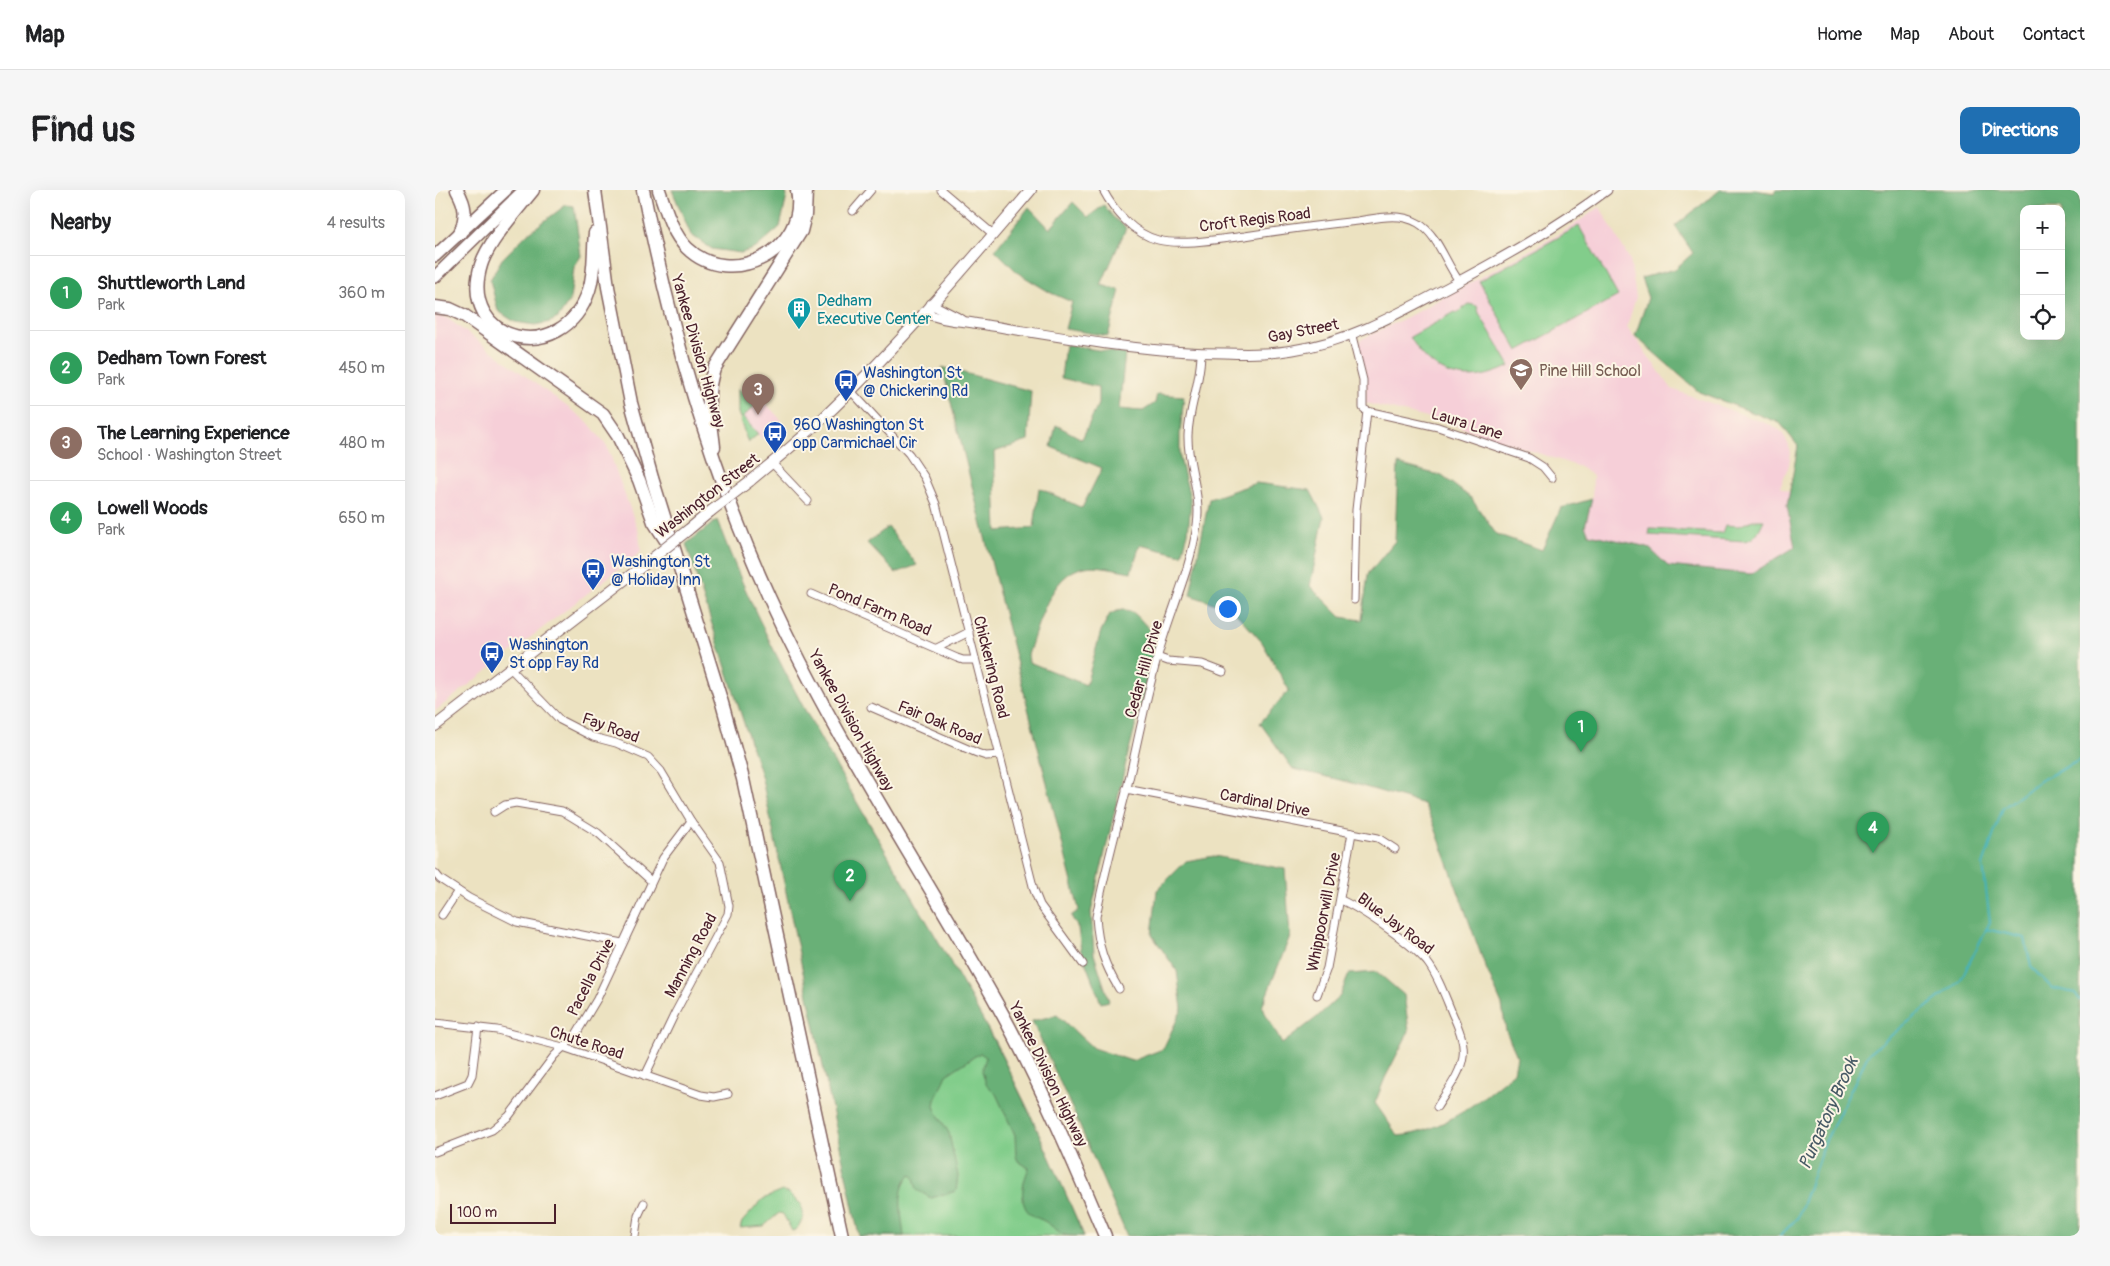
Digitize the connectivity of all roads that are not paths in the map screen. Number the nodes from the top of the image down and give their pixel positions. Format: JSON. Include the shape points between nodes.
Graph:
{"nodes":[{"id":1,"x":457,"y":190,"type":"edge"},
{"id":2,"x":507,"y":190,"type":"edge"},
{"id":3,"x":524,"y":190,"type":"edge"},
{"id":4,"x":533,"y":190,"type":"edge"},
{"id":5,"x":595,"y":190,"type":"edge"},
{"id":6,"x":643,"y":190,"type":"edge"},
{"id":7,"x":659,"y":190,"type":"edge"},
{"id":8,"x":797,"y":190,"type":"edge"},
{"id":9,"x":805,"y":190,"type":"edge"},
{"id":10,"x":871,"y":190,"type":"edge"},
{"id":11,"x":941,"y":190,"type":"edge"},
{"id":12,"x":1031,"y":190,"type":"edge"},
{"id":13,"x":1103,"y":190,"type":"edge"},
{"id":14,"x":1607,"y":190,"type":"edge"},
{"id":15,"x":853,"y":211,"type":"dead end"},
{"id":16,"x":597,"y":214,"type":"junction"},
{"id":17,"x":461,"y":233,"type":"junction"},
{"id":18,"x":993,"y":234,"type":"junction"},
{"id":19,"x":435,"y":256,"type":"edge"},
{"id":20,"x":435,"y":277,"type":"edge"},
{"id":21,"x":1459,"y":281,"type":"junction"},
{"id":22,"x":435,"y":307,"type":"edge"},
{"id":23,"x":928,"y":308,"type":"junction"},
{"id":24,"x":1352,"y":336,"type":"junction"},
{"id":25,"x":1201,"y":353,"type":"junction"},
{"id":26,"x":851,"y":391,"type":"junction"},
{"id":27,"x":1367,"y":411,"type":"junction"},
{"id":28,"x":772,"y":463,"type":"junction"},
{"id":29,"x":716,"y":467,"type":"junction"},
{"id":30,"x":1552,"y":478,"type":"dead end"},
{"id":31,"x":808,"y":501,"type":"dead end"},
{"id":32,"x":676,"y":556,"type":"junction"},
{"id":33,"x":811,"y":594,"type":"dead end"},
{"id":34,"x":1354,"y":600,"type":"dead end"},
{"id":35,"x":969,"y":632,"type":"junction"},
{"id":36,"x":937,"y":648,"type":"junction"},
{"id":37,"x":1157,"y":657,"type":"junction"},
{"id":38,"x":975,"y":660,"type":"junction"},
{"id":39,"x":510,"y":668,"type":"junction"},
{"id":40,"x":1223,"y":672,"type":"dead end"},
{"id":41,"x":871,"y":706,"type":"dead end"},
{"id":42,"x":435,"y":726,"type":"edge"},
{"id":43,"x":1001,"y":755,"type":"junction"},
{"id":44,"x":1126,"y":789,"type":"junction"},
{"id":45,"x":494,"y":812,"type":"dead end"},
{"id":46,"x":691,"y":821,"type":"junction"},
{"id":47,"x":1352,"y":833,"type":"junction"},
{"id":48,"x":1395,"y":849,"type":"dead end"},
{"id":49,"x":435,"y":873,"type":"edge"},
{"id":50,"x":651,"y":881,"type":"junction"},
{"id":51,"x":458,"y":891,"type":"junction"},
{"id":52,"x":1341,"y":900,"type":"junction"},
{"id":53,"x":442,"y":915,"type":"dead end"},
{"id":54,"x":622,"y":943,"type":"junction"},
{"id":55,"x":1083,"y":964,"type":"dead end"},
{"id":56,"x":1119,"y":989,"type":"dead end"},
{"id":57,"x":1317,"y":995,"type":"dead end"},
{"id":58,"x":435,"y":1023,"type":"edge"},
{"id":59,"x":478,"y":1027,"type":"junction"},
{"id":60,"x":563,"y":1047,"type":"junction"},
{"id":61,"x":645,"y":1076,"type":"junction"},
{"id":62,"x":728,"y":1094,"type":"dead end"},
{"id":63,"x":435,"y":1096,"type":"edge"},
{"id":64,"x":1437,"y":1107,"type":"dead end"},
{"id":65,"x":435,"y":1152,"type":"edge"},
{"id":66,"x":644,"y":1203,"type":"dead end"},
{"id":67,"x":635,"y":1236,"type":"edge"},
{"id":68,"x":842,"y":1236,"type":"edge"},
{"id":69,"x":1105,"y":1236,"type":"edge"}],
"edges":[{"from":1,"to":17,"type":"highway","via":[[466,215]]},
{"from":2,"to":17,"type":"highway"},
{"from":3,"to":20,"type":"highway"},
{"from":4,"to":16,"type":"highway","via":[[489,248],[481,262],[478,278],[479,298],[485,312],[494,324],[512,336],[527,339],[550,335],[577,312],[592,281]]},
{"from":5,"to":16,"type":"highway"},
{"from":6,"to":29,"type":"highway","name":"Yankee Division Highway","via":[[677,344]]},
{"from":7,"to":8,"type":"highway","via":[[674,229],[687,248],[714,264],[738,266],[760,260],[783,243],[796,218]]},
{"from":9,"to":29,"type":"highway","via":[[807,204],[801,231],[714,369],[708,401]]},
{"from":10,"to":15,"type":"street"},
{"from":11,"to":18,"type":"street"},
{"from":12,"to":18,"type":"main road","name":"Washington Street"},
{"from":13,"to":21,"type":"street","name":"Croft Regis Road","via":[[1118,213],[1145,235],[1159,240],[1204,241],[1339,223],[1405,218],[1428,230]]},
{"from":14,"to":21,"type":"street","name":"Gay Street","via":[[1559,224]]},
{"from":16,"to":32,"type":"highway","via":[[631,403]]},
{"from":17,"to":19,"type":"highway"},
{"from":18,"to":23,"type":"main road","name":"Washington Street"},
{"from":21,"to":24,"type":"street","name":"Gay Street"},
{"from":22,"to":32,"type":"highway","via":[[465,316],[603,414],[627,454],[654,522]]},
{"from":23,"to":25,"type":"street","name":"Gay Street","via":[[949,321],[1126,347]]},
{"from":23,"to":26,"type":"main road","name":"Washington Street"},
{"from":24,"to":25,"type":"street","name":"Gay Street","via":[[1292,351]]},
{"from":24,"to":27,"type":"street","via":[[1363,380],[1363,408]]},
{"from":25,"to":37,"type":"street","name":"Cedar Hill Drive","via":[[1188,433],[1189,455],[1198,494],[1197,527],[1181,590]]},
{"from":26,"to":28,"type":"main road","name":"Washington Street"},
{"from":26,"to":35,"type":"street","name":"Chickering Road","via":[[899,442],[925,478],[936,504]]},
{"from":27,"to":30,"type":"street","name":"Laura Lane","via":[[1438,427],[1529,458]]},
{"from":27,"to":34,"type":"street","via":[[1356,510]]},
{"from":28,"to":31,"type":"street"},
{"from":28,"to":39,"type":"main road","name":"Washington Street","bridge":true},
{"from":29,"to":69,"type":"highway","name":"Yankee Division Highway","via":[[752,560],[803,667],[1011,1031],[1050,1109]]},
{"from":32,"to":68,"type":"highway","via":[[746,791]]},
{"from":33,"to":36,"type":"street","name":"Pond Farm Road"},
{"from":35,"to":36,"type":"street","name":"Pond Farm Road"},
{"from":35,"to":38,"type":"street","name":"Chickering Road"},
{"from":36,"to":38,"type":"street","name":"Pond Farm Road","via":[[963,660]]},
{"from":37,"to":40,"type":"street","via":[[1202,664]]},
{"from":37,"to":44,"type":"street","name":"Cedar Hill Drive"},
{"from":38,"to":43,"type":"street","name":"Chickering Road"},
{"from":39,"to":42,"type":"main road","name":"Washington Street"},
{"from":39,"to":46,"type":"street","name":"Fay Road","via":[[560,720],[593,737],[648,757],[661,771]]},
{"from":41,"to":43,"type":"street","name":"Fair Oak Road","via":[[977,753]]},
{"from":43,"to":55,"type":"street","name":"Chickering Road","via":[[1034,890],[1040,905]]},
{"from":44,"to":47,"type":"street","name":"Cardinal Drive"},
{"from":44,"to":56,"type":"street","name":"Cedar Hill Drive","via":[[1096,917],[1101,955]]},
{"from":45,"to":50,"type":"street","via":[[516,803],[562,811],[598,833]]},
{"from":46,"to":50,"type":"street","name":"Pacella Drive","via":[[663,858]]},
{"from":46,"to":61,"type":"street","name":"Manning Road","via":[[720,862],[728,914]]},
{"from":47,"to":48,"type":"street","name":"Cardinal Drive","via":[[1378,838]]},
{"from":47,"to":52,"type":"street","name":"Whippoorwill Drive"},
{"from":49,"to":51,"type":"street"},
{"from":50,"to":54,"type":"street","name":"Pacella Drive"},
{"from":51,"to":53,"type":"street"},
{"from":51,"to":54,"type":"street","via":[[517,922]]},
{"from":52,"to":57,"type":"street","name":"Whippoorwill Drive","via":[[1327,968]]},
{"from":52,"to":64,"type":"street","name":"Blue Jay Road","via":[[1358,908],[1413,949],[1434,972],[1463,1044],[1459,1070]]},
{"from":54,"to":60,"type":"street","name":"Pacella Drive","via":[[597,999],[575,1036]]},
{"from":58,"to":59,"type":"street","name":"Chute Road"},
{"from":59,"to":60,"type":"street","name":"Chute Road"},
{"from":59,"to":63,"type":"street","via":[[472,1076],[468,1083]]},
{"from":60,"to":61,"type":"street","name":"Chute Road"},
{"from":60,"to":65,"type":"street","name":"Pacella Drive","via":[[509,1116],[492,1130]]},
{"from":61,"to":62,"type":"street","name":"Chute Road","via":[[701,1096]]},
{"from":66,"to":67,"type":"street"}]}
